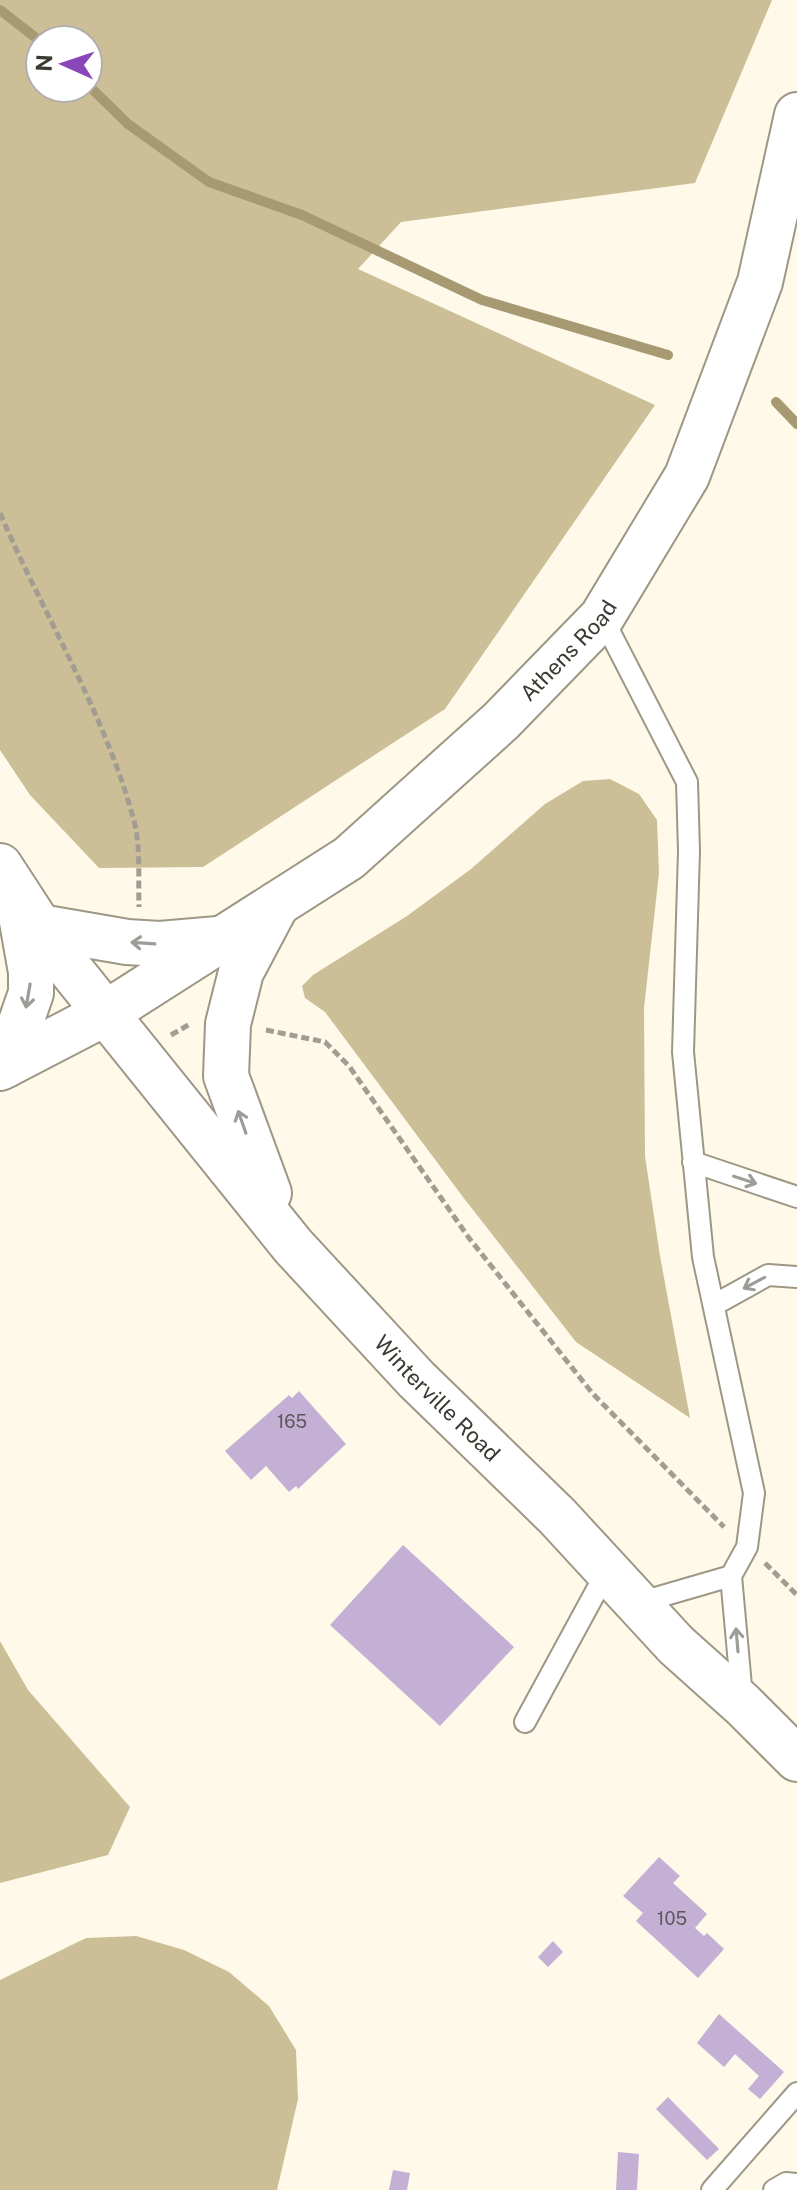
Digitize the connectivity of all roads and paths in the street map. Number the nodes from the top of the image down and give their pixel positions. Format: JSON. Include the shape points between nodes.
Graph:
{"nodes":[{"id":1,"x":797,"y":115,"type":"edge"},
{"id":2,"x":0,"y":513,"type":"edge"},
{"id":3,"x":602,"y":617,"type":"junction"},
{"id":4,"x":8,"y":879,"type":"edge"},
{"id":5,"x":278,"y":902,"type":"junction"},
{"id":6,"x":140,"y":920,"type":"dead end"},
{"id":7,"x":40,"y":927,"type":"junction"},
{"id":8,"x":221,"y":939,"type":"junction"},
{"id":9,"x":106,"y":1013,"type":"junction"},
{"id":10,"x":194,"y":1022,"type":"dead end"},
{"id":11,"x":255,"y":1028,"type":"dead end"},
{"id":12,"x":167,"y":1038,"type":"dead end"},
{"id":13,"x":3,"y":1067,"type":"edge"},
{"id":14,"x":693,"y":1162,"type":"junction"},
{"id":15,"x":797,"y":1197,"type":"edge"},
{"id":16,"x":293,"y":1246,"type":"junction"},
{"id":17,"x":797,"y":1277,"type":"edge"},
{"id":18,"x":714,"y":1305,"type":"junction"},
{"id":19,"x":716,"y":1521,"type":"dead end"},
{"id":20,"x":770,"y":1569,"type":"dead end"},
{"id":21,"x":607,"y":1571,"type":"junction"},
{"id":22,"x":731,"y":1576,"type":"junction"},
{"id":23,"x":797,"y":1595,"type":"edge"},
{"id":24,"x":638,"y":1603,"type":"junction"},
{"id":25,"x":743,"y":1705,"type":"junction"},
{"id":26,"x":525,"y":1722,"type":"dead end"},
{"id":27,"x":797,"y":1759,"type":"edge"},
{"id":28,"x":797,"y":2093,"type":"edge"},
{"id":29,"x":797,"y":2184,"type":"edge"},
{"id":30,"x":712,"y":2190,"type":"edge"},
{"id":31,"x":774,"y":2190,"type":"edge"}],
"edges":[{"from":1,"to":3,"type":"street","name":"Athens Road","via":[[760,282],[687,476]]},
{"from":2,"to":6,"type":"path","via":[[109,744],[135,824]]},
{"from":3,"to":5,"type":"street","name":"Athens Road","via":[[501,721],[349,858]]},
{"from":3,"to":14,"type":"lane","via":[[687,782],[683,1052]]},
{"from":4,"to":7,"type":"street","name":"Winterville Road"},
{"from":4,"to":13,"type":"street","one_way":true,"via":[[31,972],[31,993]]},
{"from":5,"to":8,"type":"street","name":"Athens Road"},
{"from":16,"to":5,"type":"street","one_way":true,"via":[[259,1172],[226,1076],[228,1024],[241,972]]},
{"from":8,"to":7,"type":"street","one_way":true,"via":[[127,942]]},
{"from":7,"to":9,"type":"street","name":"Winterville Road"},
{"from":8,"to":9,"type":"street","name":"Athens Road"},
{"from":9,"to":13,"type":"street","name":"Athens Road"},
{"from":9,"to":16,"type":"street","name":"Winterville Road"},
{"from":10,"to":12,"type":"path"},
{"from":11,"to":19,"type":"path","via":[[325,1042],[349,1066],[469,1238],[593,1394]]},
{"from":14,"to":15,"type":"lane","one_way":true},
{"from":14,"to":18,"type":"lane"},
{"from":16,"to":21,"type":"street","name":"Winterville Road"},
{"from":17,"to":18,"type":"lane","one_way":true,"via":[[768,1275]]},
{"from":18,"to":22,"type":"lane","via":[[754,1493],[747,1547]]},
{"from":20,"to":23,"type":"path"},
{"from":21,"to":24,"type":"street","name":"Winterville Road"},
{"from":21,"to":26,"type":"lane"},
{"from":22,"to":24,"type":"lane"},
{"from":25,"to":22,"type":"lane","one_way":true},
{"from":24,"to":25,"type":"street","name":"Winterville Road"},
{"from":25,"to":27,"type":"street","name":"Winterville Road"},
{"from":28,"to":30,"type":"lane"},
{"from":29,"to":31,"type":"lane"}]}
